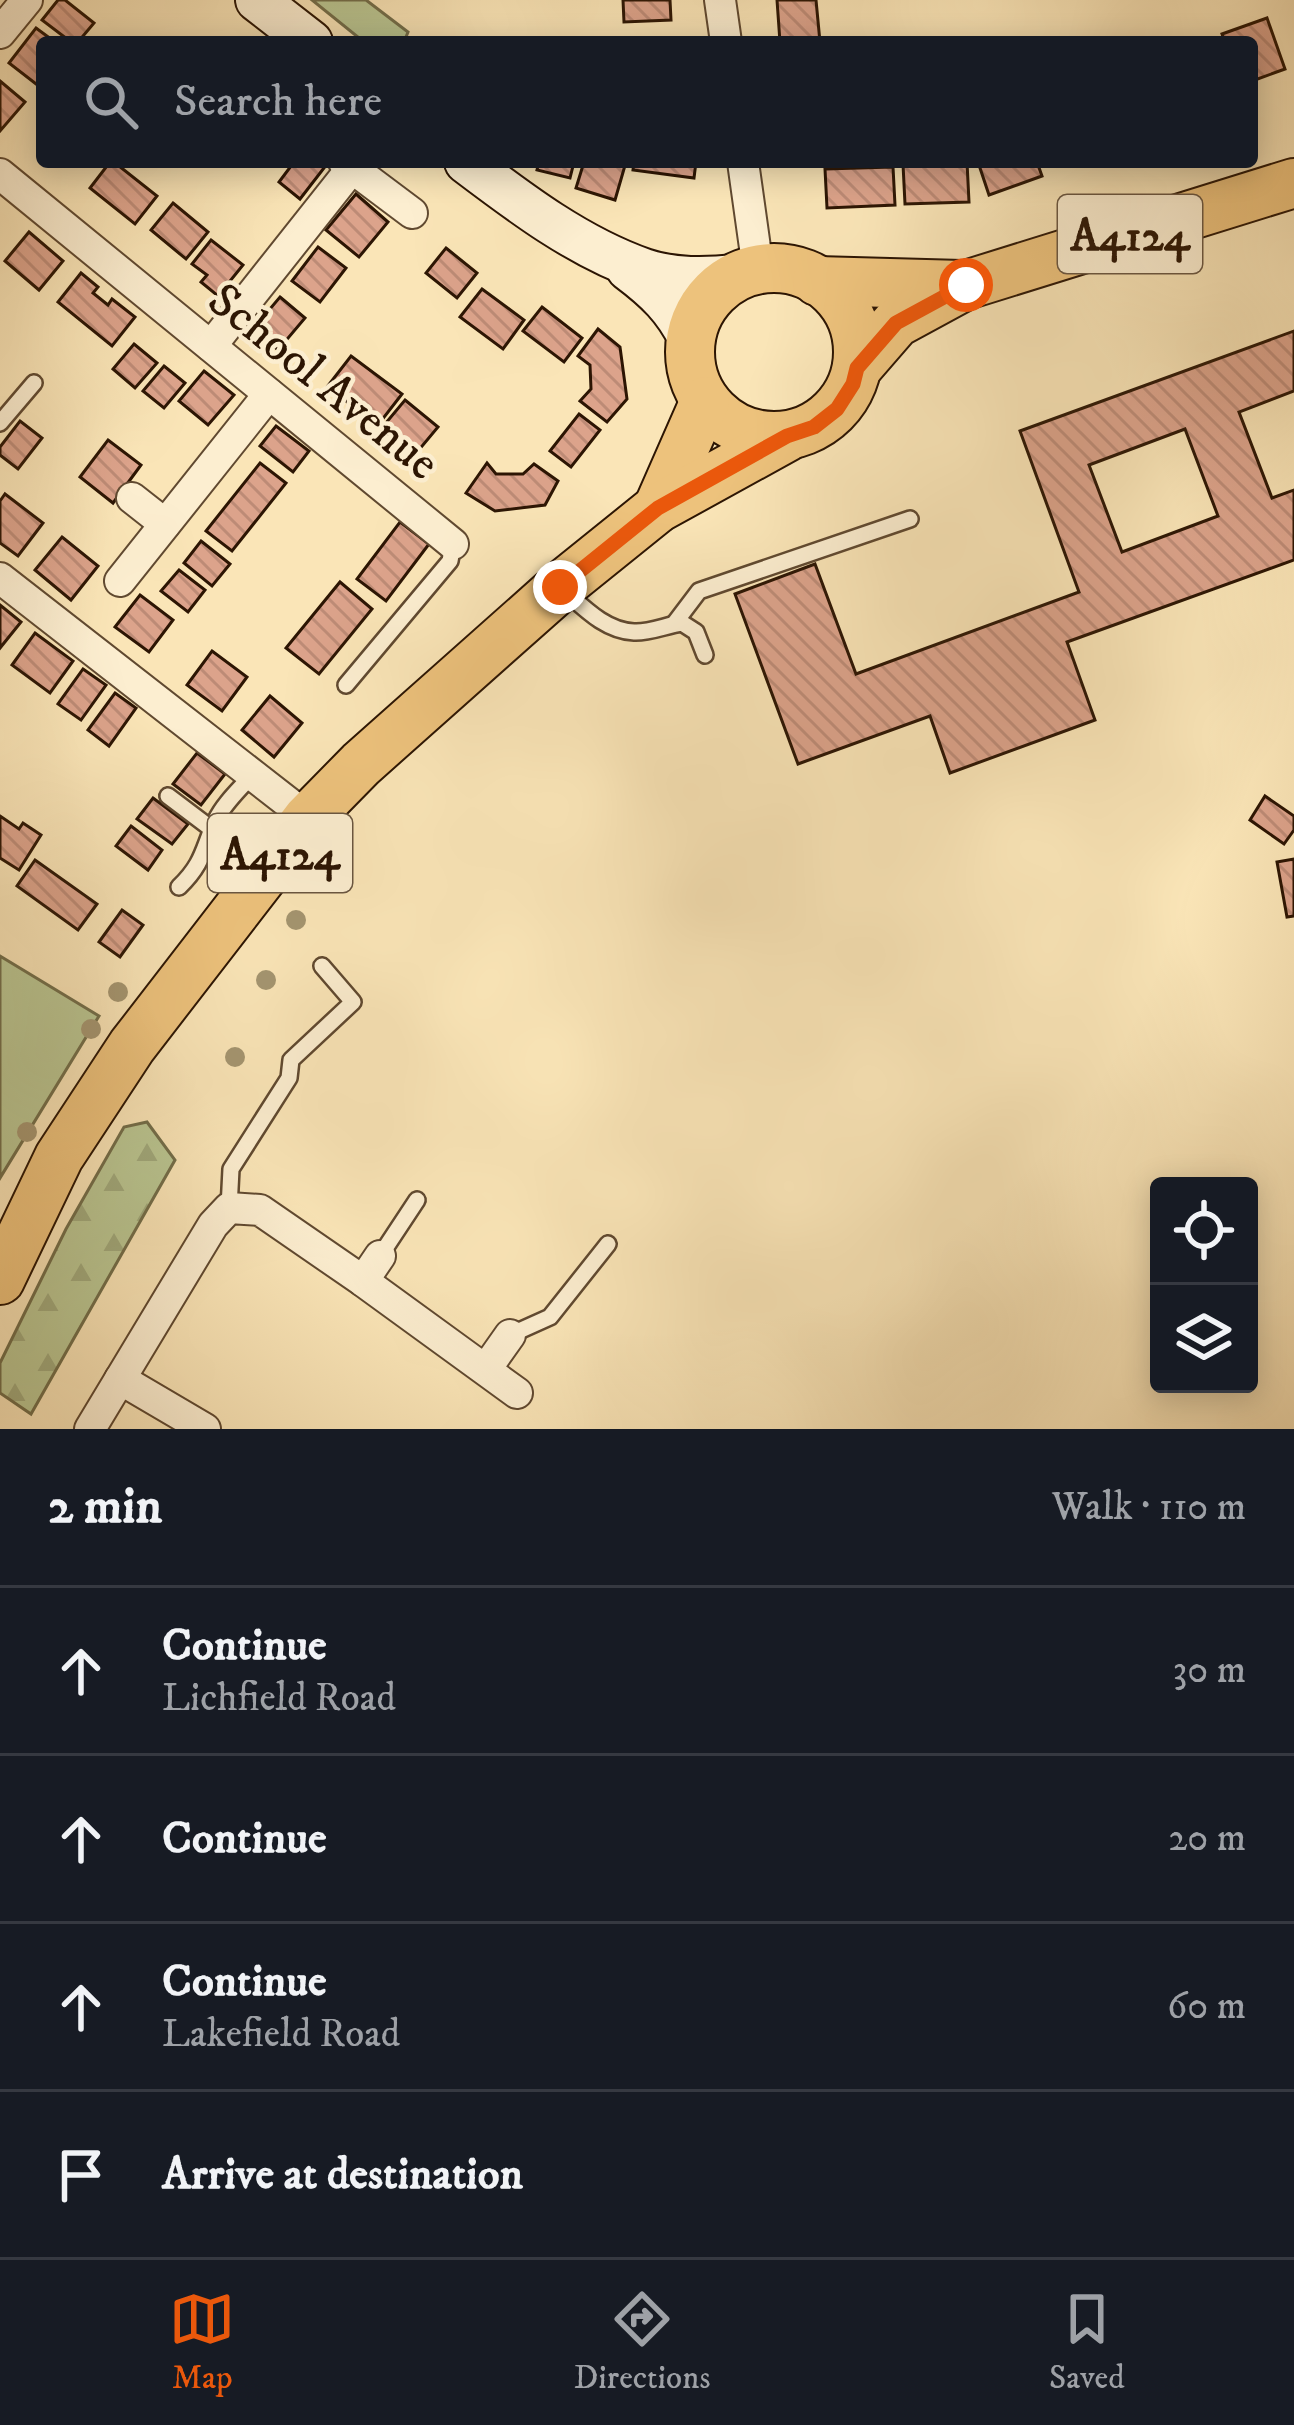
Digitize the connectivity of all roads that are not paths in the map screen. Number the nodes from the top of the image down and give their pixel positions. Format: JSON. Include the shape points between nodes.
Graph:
{"nodes":[{"id":1,"x":27,"y":0,"type":"edge"},
{"id":2,"x":257,"y":0,"type":"edge"},
{"id":3,"x":720,"y":0,"type":"edge"},
{"id":4,"x":0,"y":33,"type":"edge"},
{"id":5,"x":303,"y":36,"type":"edge"},
{"id":6,"x":725,"y":36,"type":"edge"},
{"id":7,"x":346,"y":168,"type":"edge"},
{"id":8,"x":352,"y":168,"type":"edge"},
{"id":9,"x":474,"y":168,"type":"edge"},
{"id":10,"x":742,"y":168,"type":"edge"},
{"id":11,"x":0,"y":174,"type":"edge"},
{"id":12,"x":1294,"y":183,"type":"edge"},
{"id":13,"x":412,"y":213,"type":"dead end"},
{"id":14,"x":610,"y":256,"type":"junction"},
{"id":15,"x":748,"y":273,"type":"junction"},
{"id":16,"x":817,"y":281,"type":"junction"},
{"id":17,"x":966,"y":285,"type":"junction"},
{"id":18,"x":690,"y":339,"type":"junction"},
{"id":19,"x":211,"y":346,"type":"junction"},
{"id":20,"x":857,"y":368,"type":"junction"},
{"id":21,"x":34,"y":383,"type":"dead end"},
{"id":22,"x":269,"y":394,"type":"junction"},
{"id":23,"x":705,"y":401,"type":"junction"},
{"id":24,"x":0,"y":423,"type":"edge"},
{"id":25,"x":787,"y":436,"type":"junction"},
{"id":26,"x":132,"y":498,"type":"dead end"},
{"id":27,"x":658,"y":508,"type":"junction"},
{"id":28,"x":910,"y":519,"type":"dead end"},
{"id":29,"x":165,"y":524,"type":"junction"},
{"id":30,"x":453,"y":544,"type":"joint"},
{"id":31,"x":0,"y":578,"type":"edge"},
{"id":32,"x":120,"y":580,"type":"dead end"},
{"id":33,"x":560,"y":587,"type":"junction"},
{"id":34,"x":674,"y":624,"type":"junction"},
{"id":35,"x":705,"y":655,"type":"dead end"},
{"id":36,"x":346,"y":685,"type":"dead end"},
{"id":37,"x":253,"y":774,"type":"junction"},
{"id":38,"x":168,"y":796,"type":"dead end"},
{"id":39,"x":308,"y":818,"type":"junction"},
{"id":40,"x":213,"y":830,"type":"junction"},
{"id":41,"x":178,"y":887,"type":"dead end"},
{"id":42,"x":322,"y":966,"type":"dead end"},
{"id":43,"x":417,"y":1200,"type":"dead end"},
{"id":44,"x":229,"y":1208,"type":"junction"},
{"id":45,"x":608,"y":1244,"type":"dead end"},
{"id":46,"x":371,"y":1268,"type":"junction"},
{"id":47,"x":0,"y":1280,"type":"edge"},
{"id":48,"x":509,"y":1335,"type":"joint"},
{"id":49,"x":486,"y":1369,"type":"junction"},
{"id":50,"x":120,"y":1379,"type":"junction"},
{"id":51,"x":517,"y":1393,"type":"dead end"},
{"id":52,"x":90,"y":1429,"type":"edge"},
{"id":53,"x":205,"y":1429,"type":"edge"}],
"edges":[{"from":1,"to":4,"type":"street"},
{"from":2,"to":5,"type":"main road"},
{"from":3,"to":6,"type":"street"},
{"from":7,"to":19,"type":"street"},
{"from":8,"to":13,"type":"street"},
{"from":9,"to":14,"type":"main road"},
{"from":10,"to":15,"type":"street"},
{"from":11,"to":19,"type":"street","name":"School Avenue"},
{"from":12,"to":17,"type":"main road","number":"A4124"},
{"from":14,"to":15,"type":"main road","via":[[676,277]]},
{"from":14,"to":18,"type":"main road","via":[[656,290]]},
{"from":15,"to":16,"type":"main road","number":"A4124","via":[[780,269]]},
{"from":15,"to":18,"type":"main road","via":[[705,302]]},
{"from":16,"to":17,"type":"main road","number":"A4124"},
{"from":16,"to":20,"type":"main road","via":[[854,326]]},
{"from":17,"to":20,"type":"main road","number":"A4124","via":[[896,323]]},
{"from":18,"to":23,"type":"main road","via":[[690,368]]},
{"from":19,"to":22,"type":"street","name":"School Avenue"},
{"from":20,"to":25,"type":"main road","number":"A4124","via":[[837,409]]},
{"from":21,"to":24,"type":"lane"},
{"from":22,"to":29,"type":"street"},
{"from":22,"to":30,"type":"street","name":"School Avenue"},
{"from":23,"to":25,"type":"main road","via":[[741,428]]},
{"from":23,"to":27,"type":"main road","number":"A4124"},
{"from":25,"to":27,"type":"main road","number":"A4124"},
{"from":26,"to":29,"type":"street"},
{"from":27,"to":33,"type":"main road","number":"A4124"},
{"from":28,"to":34,"type":"lane","via":[[699,591]]},
{"from":29,"to":32,"type":"street"},
{"from":30,"to":36,"type":"lane","name":"School Avenue","via":[[450,561]]},
{"from":31,"to":37,"type":"street"},
{"from":33,"to":34,"type":"lane","via":[[613,628]]},
{"from":33,"to":39,"type":"main road","number":"A4124"},
{"from":34,"to":35,"type":"lane","via":[[696,632]]},
{"from":37,"to":39,"type":"street"},
{"from":37,"to":40,"type":"lane"},
{"from":38,"to":40,"type":"lane"},
{"from":39,"to":47,"type":"main road","number":"A4124","via":[[131,1046],[59,1157]]},
{"from":40,"to":41,"type":"lane"},
{"from":42,"to":44,"type":"lane","via":[[352,1002],[291,1060],[289,1078],[230,1168]]},
{"from":43,"to":46,"type":"lane"},
{"from":44,"to":46,"type":"street","via":[[260,1210]]},
{"from":44,"to":50,"type":"street"},
{"from":45,"to":48,"type":"lane","via":[[550,1317]]},
{"from":46,"to":49,"type":"street"},
{"from":48,"to":49,"type":"street"},
{"from":49,"to":51,"type":"street"},
{"from":50,"to":52,"type":"street"},
{"from":50,"to":53,"type":"street"}]}
